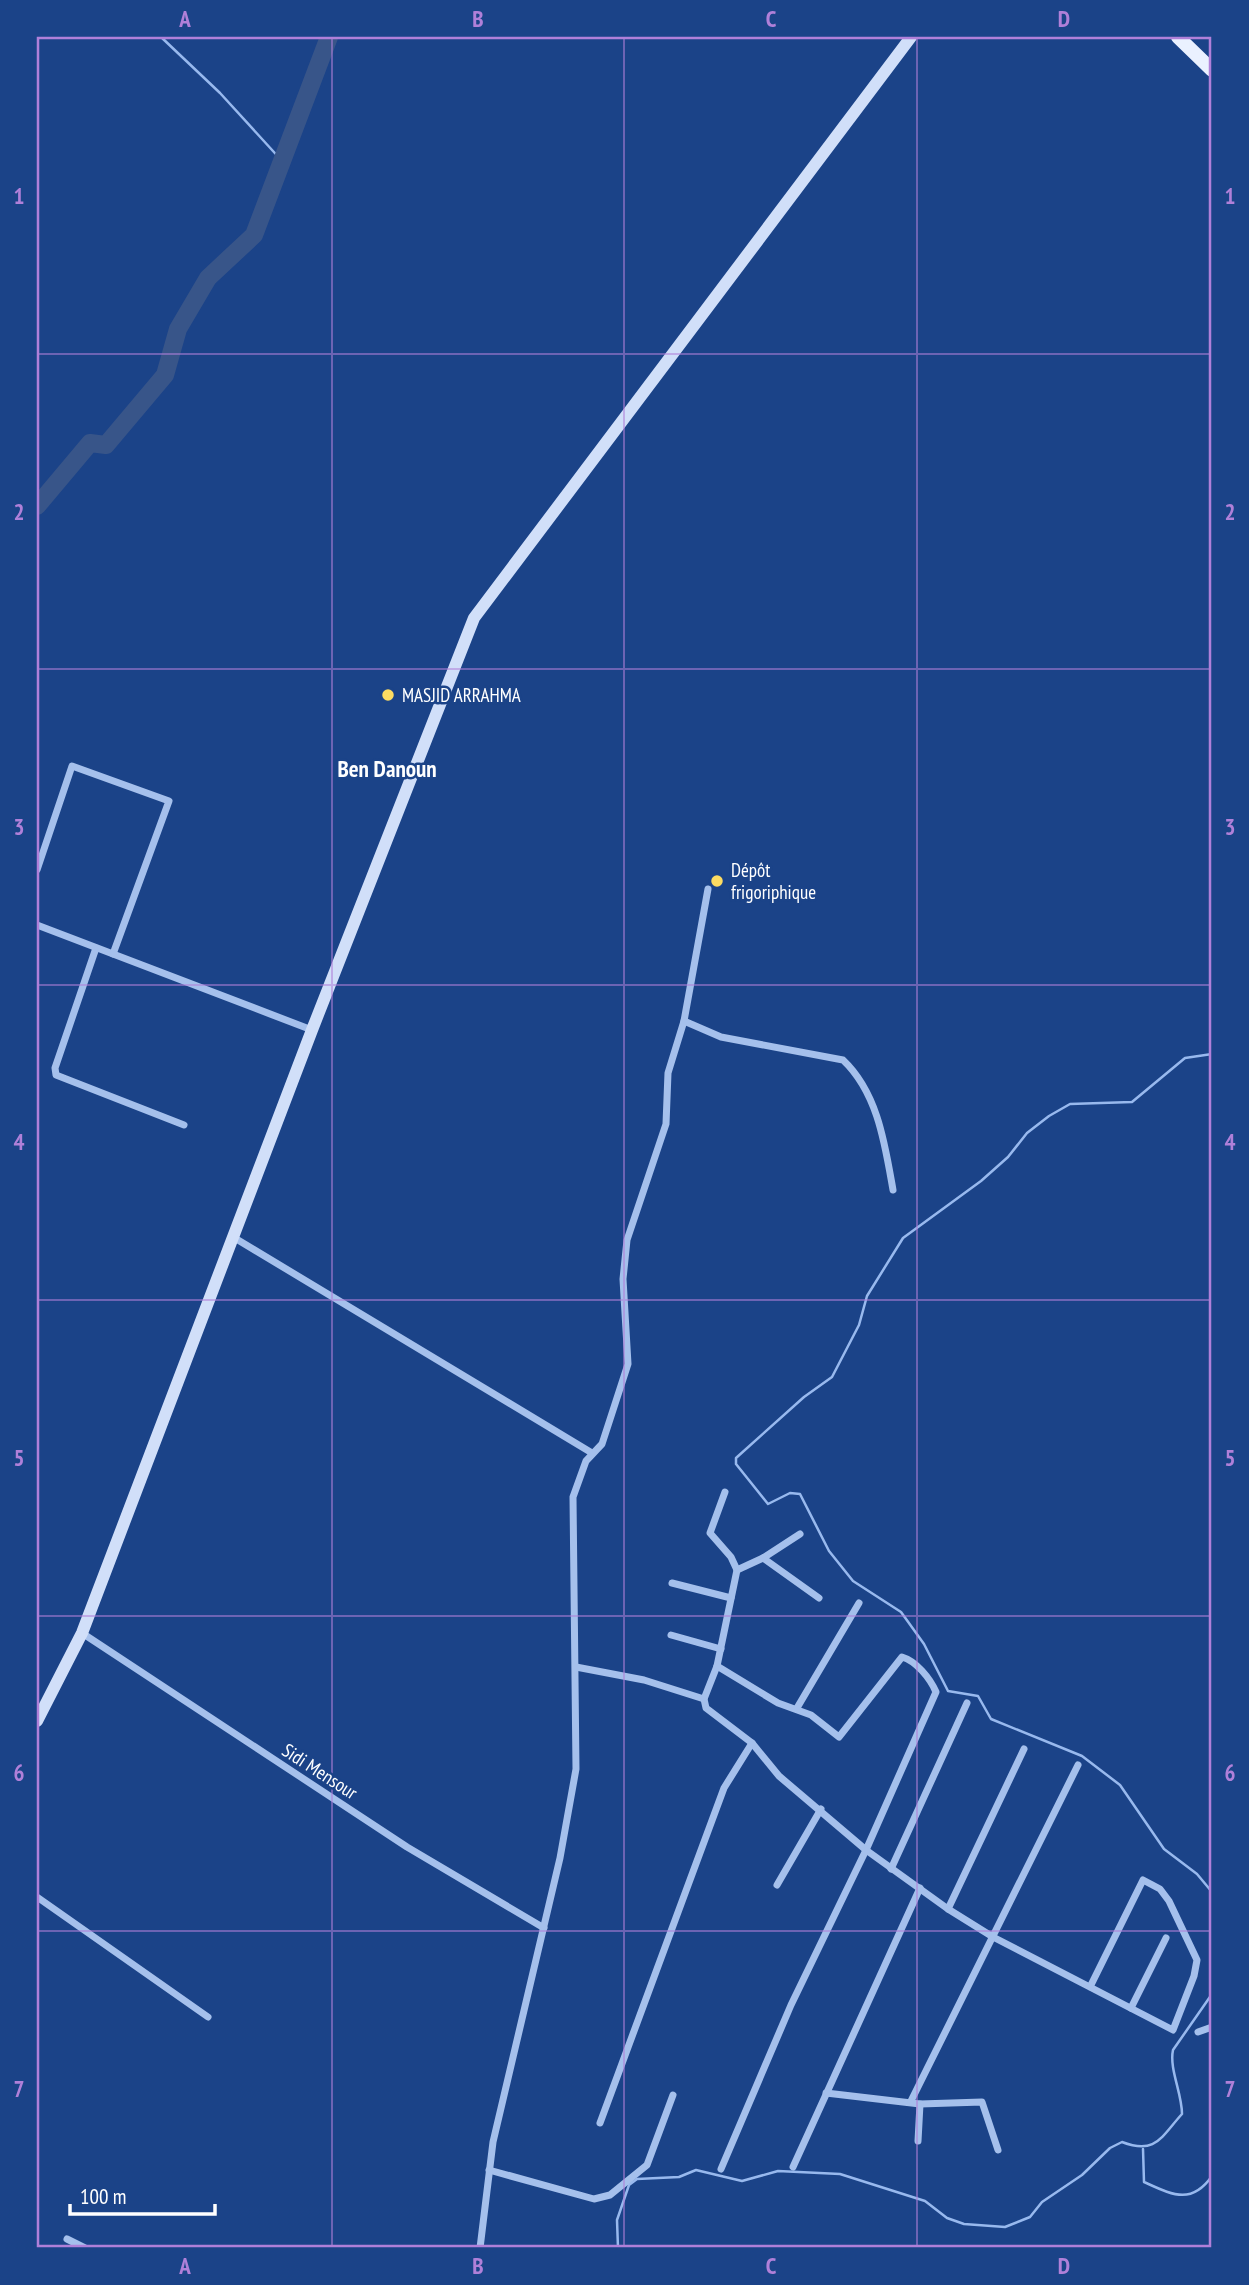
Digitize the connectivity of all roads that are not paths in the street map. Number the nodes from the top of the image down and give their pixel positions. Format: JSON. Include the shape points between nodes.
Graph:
{"nodes":[{"id":1,"x":911,"y":37,"type":"edge"},
{"id":2,"x":1178,"y":37,"type":"edge"},
{"id":3,"x":1212,"y":70,"type":"edge"},
{"id":4,"x":37,"y":870,"type":"edge"},
{"id":5,"x":708,"y":889,"type":"dead end"},
{"id":6,"x":37,"y":925,"type":"edge"},
{"id":7,"x":96,"y":948,"type":"junction"},
{"id":8,"x":113,"y":954,"type":"junction"},
{"id":9,"x":684,"y":1021,"type":"junction"},
{"id":10,"x":312,"y":1030,"type":"junction"},
{"id":11,"x":184,"y":1125,"type":"dead end"},
{"id":12,"x":893,"y":1190,"type":"dead end"},
{"id":13,"x":233,"y":1237,"type":"junction"},
{"id":14,"x":592,"y":1453,"type":"junction"},
{"id":15,"x":725,"y":1492,"type":"dead end"},
{"id":16,"x":800,"y":1534,"type":"dead end"},
{"id":17,"x":764,"y":1558,"type":"junction"},
{"id":18,"x":737,"y":1570,"type":"junction"},
{"id":19,"x":672,"y":1583,"type":"dead end"},
{"id":20,"x":731,"y":1598,"type":"junction"},
{"id":21,"x":819,"y":1598,"type":"dead end"},
{"id":22,"x":859,"y":1602,"type":"dead end"},
{"id":23,"x":82,"y":1633,"type":"junction"},
{"id":24,"x":671,"y":1635,"type":"dead end"},
{"id":25,"x":721,"y":1649,"type":"junction"},
{"id":26,"x":717,"y":1666,"type":"junction"},
{"id":27,"x":576,"y":1668,"type":"junction"},
{"id":28,"x":704,"y":1699,"type":"junction"},
{"id":29,"x":967,"y":1703,"type":"dead end"},
{"id":30,"x":797,"y":1708,"type":"junction"},
{"id":31,"x":37,"y":1721,"type":"edge"},
{"id":32,"x":752,"y":1743,"type":"junction"},
{"id":33,"x":1024,"y":1749,"type":"dead end"},
{"id":34,"x":1078,"y":1765,"type":"dead end"},
{"id":35,"x":821,"y":1809,"type":"junction"},
{"id":36,"x":866,"y":1850,"type":"junction"},
{"id":37,"x":891,"y":1869,"type":"junction"},
{"id":38,"x":777,"y":1885,"type":"dead end"},
{"id":39,"x":920,"y":1888,"type":"junction"},
{"id":40,"x":37,"y":1897,"type":"edge"},
{"id":41,"x":948,"y":1909,"type":"junction"},
{"id":42,"x":544,"y":1928,"type":"junction"},
{"id":43,"x":993,"y":1937,"type":"junction"},
{"id":44,"x":1166,"y":1938,"type":"dead end"},
{"id":45,"x":1090,"y":1987,"type":"junction"},
{"id":46,"x":1132,"y":2008,"type":"junction"},
{"id":47,"x":208,"y":2017,"type":"dead end"},
{"id":48,"x":1212,"y":2028,"type":"edge"},
{"id":49,"x":1198,"y":2032,"type":"dead end"},
{"id":50,"x":826,"y":2093,"type":"junction"},
{"id":51,"x":673,"y":2095,"type":"dead end"},
{"id":52,"x":912,"y":2101,"type":"junction"},
{"id":53,"x":920,"y":2104,"type":"junction"},
{"id":54,"x":600,"y":2123,"type":"dead end"},
{"id":55,"x":918,"y":2141,"type":"dead end"},
{"id":56,"x":998,"y":2150,"type":"dead end"},
{"id":57,"x":793,"y":2166,"type":"dead end"},
{"id":58,"x":721,"y":2169,"type":"dead end"},
{"id":59,"x":489,"y":2170,"type":"junction"},
{"id":60,"x":67,"y":2238,"type":"dead end"},
{"id":61,"x":85,"y":2248,"type":"edge"},
{"id":62,"x":480,"y":2248,"type":"edge"}],
"edges":[{"from":1,"to":10,"type":"main road","via":[[474,618]]},
{"from":2,"to":3,"type":"main road"},
{"from":4,"to":8,"type":"street","via":[[72,766],[169,801]]},
{"from":5,"to":9,"type":"street"},
{"from":6,"to":7,"type":"street"},
{"from":7,"to":8,"type":"street"},
{"from":7,"to":11,"type":"street","via":[[56,1075]]},
{"from":8,"to":10,"type":"street"},
{"from":9,"to":12,"type":"street","via":[[721,1037],[843,1060],[855,1071],[878,1119]]},
{"from":9,"to":14,"type":"street","via":[[668,1073],[666,1124],[627,1240],[623,1279],[628,1364],[602,1444]]},
{"from":10,"to":13,"type":"main road"},
{"from":13,"to":14,"type":"street"},
{"from":13,"to":23,"type":"main road"},
{"from":14,"to":27,"type":"street","via":[[573,1497]]},
{"from":15,"to":18,"type":"street","via":[[710,1533]]},
{"from":16,"to":17,"type":"street"},
{"from":17,"to":18,"type":"street"},
{"from":17,"to":21,"type":"street"},
{"from":18,"to":20,"type":"street"},
{"from":19,"to":20,"type":"street"},
{"from":20,"to":25,"type":"street"},
{"from":22,"to":30,"type":"street"},
{"from":23,"to":31,"type":"main road"},
{"from":23,"to":42,"type":"street","name":"Sidi Mensour","via":[[407,1847]]},
{"from":24,"to":25,"type":"street"},
{"from":25,"to":26,"type":"street"},
{"from":26,"to":28,"type":"street"},
{"from":26,"to":30,"type":"street","via":[[778,1703]]},
{"from":27,"to":28,"type":"street","via":[[631,1677]]},
{"from":27,"to":42,"type":"street","via":[[576,1769]]},
{"from":28,"to":32,"type":"street","via":[[706,1708]]},
{"from":29,"to":37,"type":"street"},
{"from":30,"to":36,"type":"street","via":[[839,1737],[902,1657],[931,1681],[935,1699]]},
{"from":32,"to":35,"type":"street","via":[[779,1776]]},
{"from":32,"to":54,"type":"street","via":[[724,1788]]},
{"from":33,"to":41,"type":"street"},
{"from":34,"to":43,"type":"street"},
{"from":35,"to":36,"type":"street"},
{"from":35,"to":38,"type":"street"},
{"from":36,"to":37,"type":"street"},
{"from":36,"to":58,"type":"street","via":[[791,2005]]},
{"from":37,"to":39,"type":"street"},
{"from":39,"to":41,"type":"street"},
{"from":39,"to":50,"type":"street"},
{"from":40,"to":47,"type":"street"},
{"from":41,"to":43,"type":"street"},
{"from":42,"to":59,"type":"street"},
{"from":43,"to":45,"type":"street"},
{"from":43,"to":52,"type":"street"},
{"from":44,"to":46,"type":"street"},
{"from":45,"to":46,"type":"street"},
{"from":45,"to":46,"type":"street","via":[[1143,1880],[1170,1901],[1197,1960],[1173,2029]]},
{"from":48,"to":49,"type":"street"},
{"from":50,"to":52,"type":"street"},
{"from":50,"to":57,"type":"street"},
{"from":51,"to":59,"type":"street","via":[[651,2159],[607,2197],[594,2199]]},
{"from":52,"to":53,"type":"street"},
{"from":53,"to":55,"type":"street"},
{"from":53,"to":56,"type":"street","via":[[982,2102]]},
{"from":59,"to":62,"type":"street"},
{"from":60,"to":61,"type":"street"}]}
